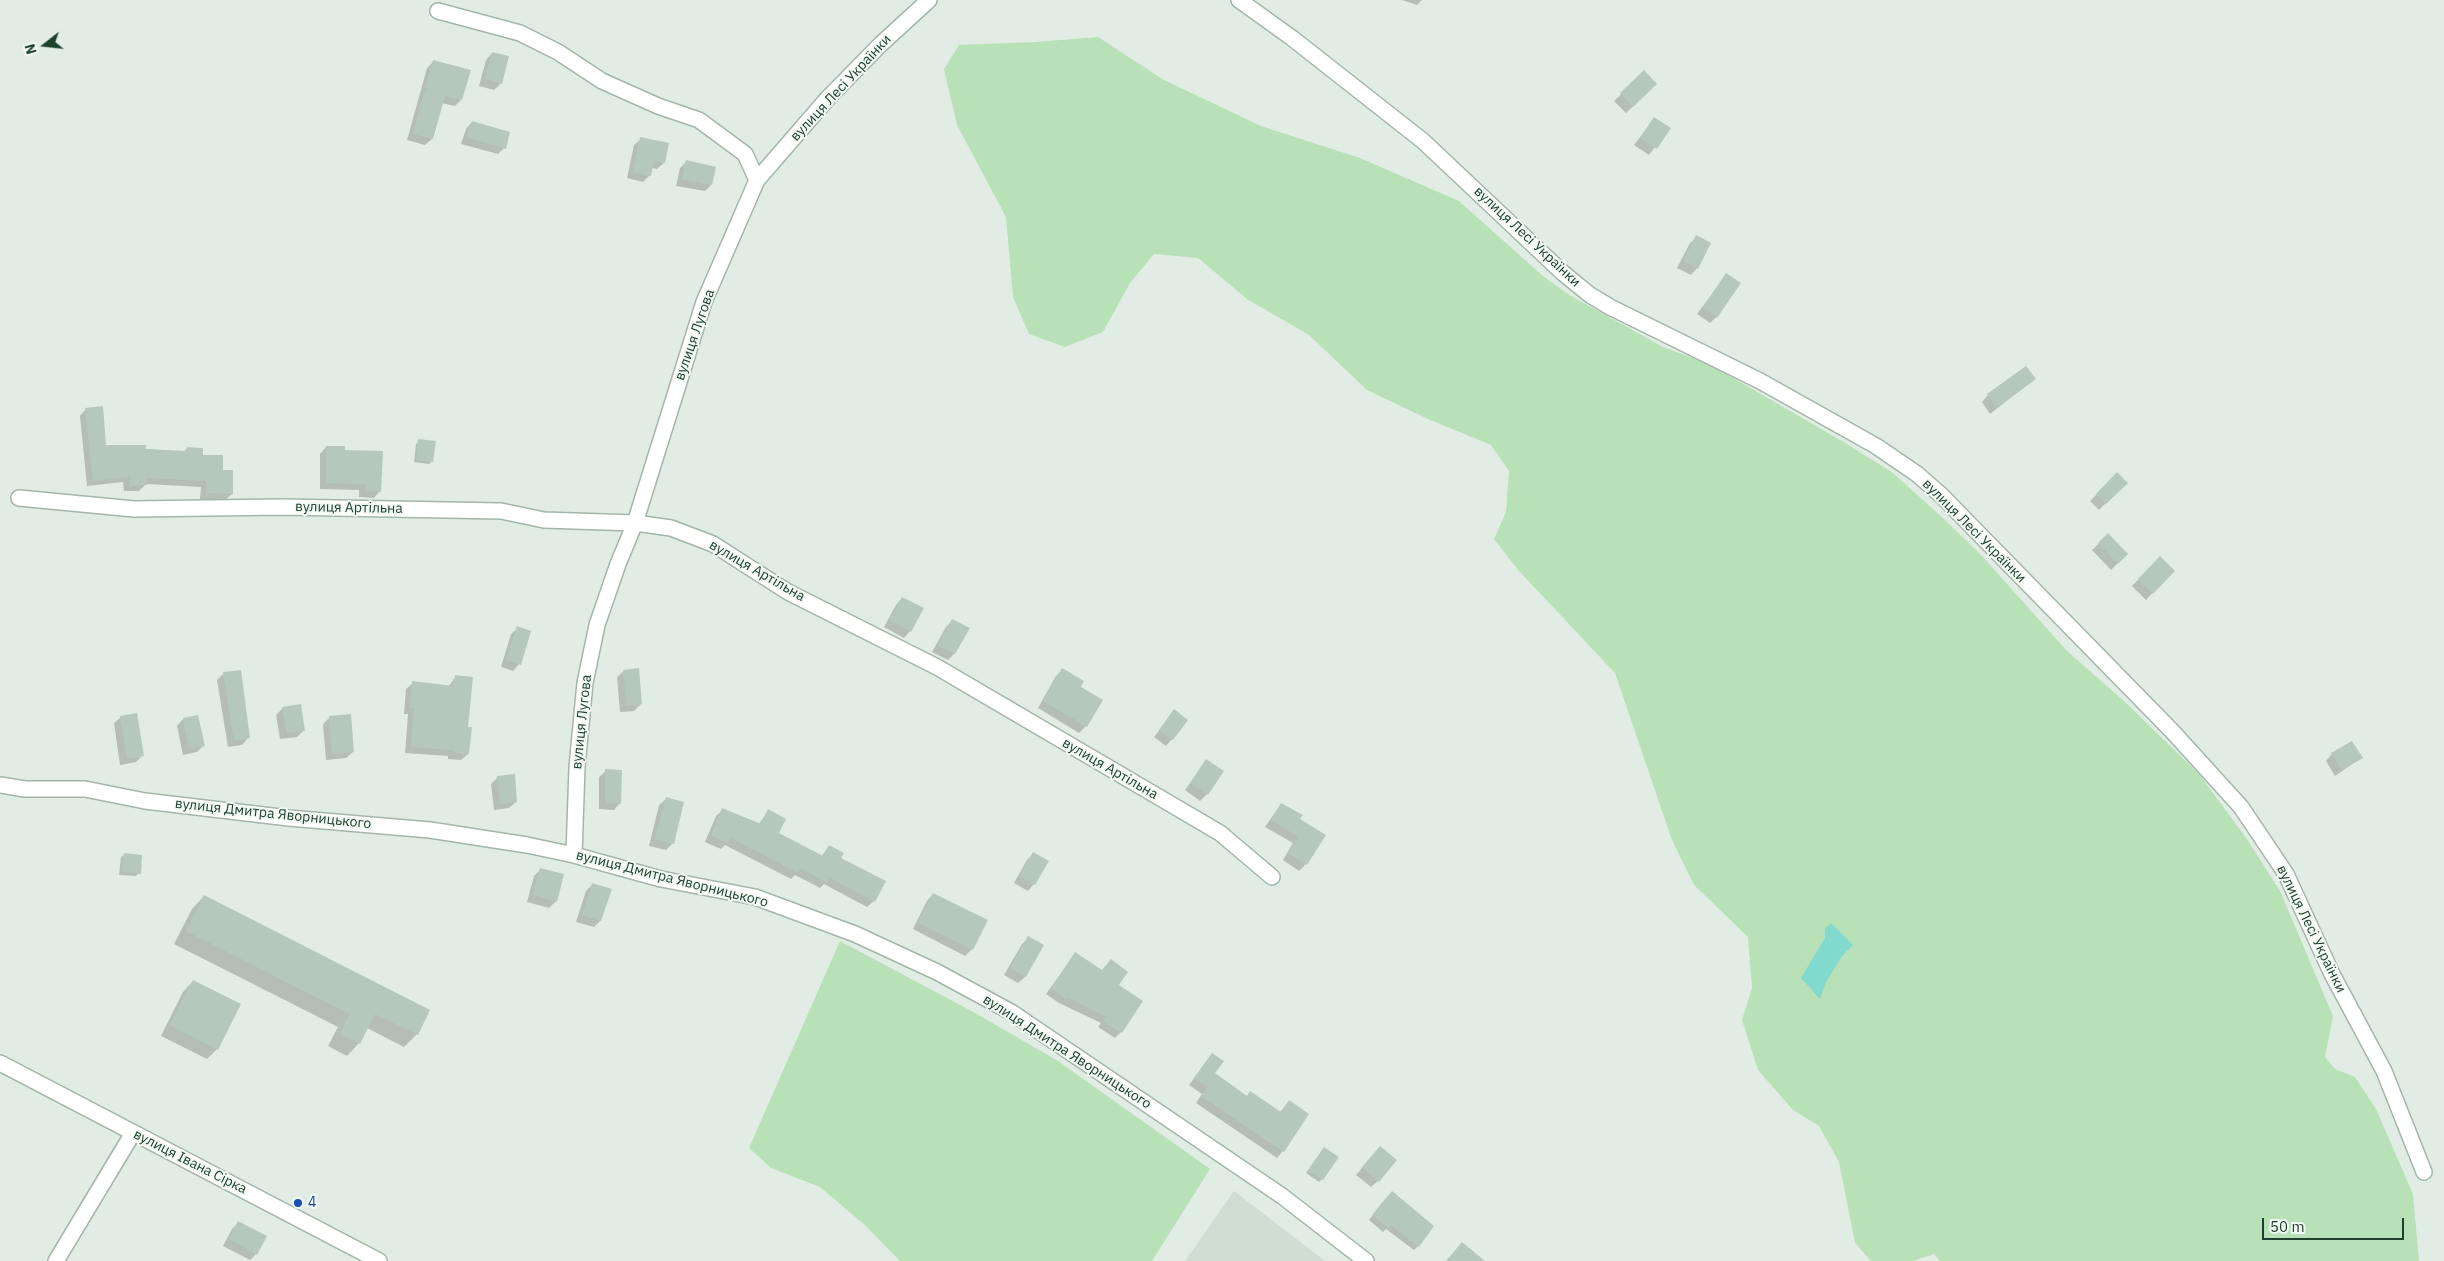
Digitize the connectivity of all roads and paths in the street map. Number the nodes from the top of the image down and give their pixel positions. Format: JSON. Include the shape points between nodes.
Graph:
{"nodes":[{"id":1,"x":929,"y":0,"type":"edge"},
{"id":2,"x":1239,"y":0,"type":"edge"},
{"id":3,"x":438,"y":11,"type":"dead end"},
{"id":4,"x":757,"y":180,"type":"junction"},
{"id":5,"x":19,"y":498,"type":"dead end"},
{"id":6,"x":635,"y":523,"type":"junction"},
{"id":7,"x":0,"y":785,"type":"edge"},
{"id":8,"x":574,"y":854,"type":"junction"},
{"id":9,"x":1272,"y":877,"type":"dead end"},
{"id":10,"x":2,"y":1067,"type":"edge"},
{"id":11,"x":134,"y":1132,"type":"junction"},
{"id":12,"x":2424,"y":1172,"type":"dead end"},
{"id":13,"x":56,"y":1261,"type":"edge"},
{"id":14,"x":379,"y":1261,"type":"edge"},
{"id":15,"x":1366,"y":1261,"type":"edge"}],
"edges":[{"from":1,"to":4,"type":"street","name":"вулиця Лесі Українки","via":[[828,98]]},
{"from":2,"to":12,"type":"street","name":"вулиця Лесі Українки","via":[[1423,141],[1563,273],[1590,294],[1760,381],[1876,446],[1942,496],[2172,731],[2241,807],[2286,874],[2332,974],[2384,1071]]},
{"from":3,"to":4,"type":"street","via":[[520,33],[558,52],[602,81],[699,120],[745,154]]},
{"from":4,"to":6,"type":"street","name":"вулиця Лугова","via":[[704,302]]},
{"from":5,"to":6,"type":"street","name":"вулиця Артільна","via":[[134,509],[282,507],[502,511],[544,520]]},
{"from":6,"to":8,"type":"street","name":"вулиця Лугова","via":[[597,625],[585,683],[577,767]]},
{"from":6,"to":9,"type":"street","name":"вулиця Артільна","via":[[671,528],[713,544],[788,592],[937,667],[1220,833]]},
{"from":7,"to":8,"type":"street","name":"вулиця Дмитра Яворницького","via":[[25,789],[85,789],[145,801],[430,830]]},
{"from":8,"to":15,"type":"street","name":"вулиця Дмитра Яворницького","via":[[661,879],[755,897],[855,934],[937,972],[1010,1012],[1151,1106],[1282,1196]]},
{"from":10,"to":11,"type":"street","name":"вулиця Івана Сірка"},
{"from":11,"to":13,"type":"street"},
{"from":11,"to":14,"type":"street","name":"вулиця Івана Сірка"}]}
